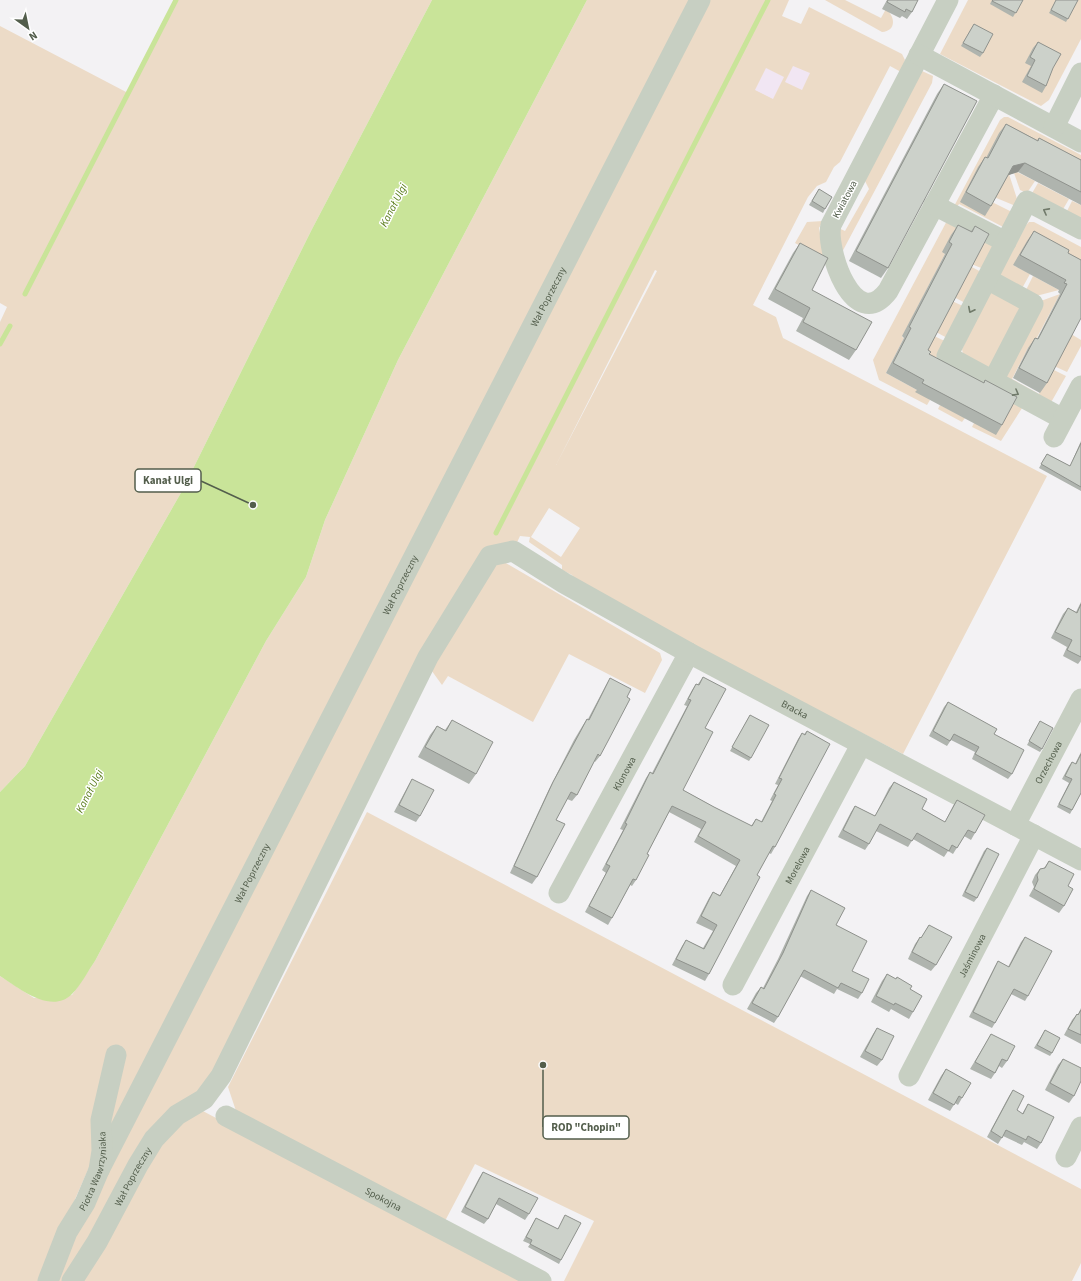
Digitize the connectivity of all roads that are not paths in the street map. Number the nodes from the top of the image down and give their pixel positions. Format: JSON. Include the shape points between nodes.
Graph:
{"nodes":[{"id":1,"x":700,"y":0,"type":"edge"},
{"id":2,"x":948,"y":0,"type":"edge"},
{"id":3,"x":919,"y":56,"type":"junction"},
{"id":4,"x":1081,"y":73,"type":"edge"},
{"id":5,"x":994,"y":95,"type":"junction"},
{"id":6,"x":1054,"y":127,"type":"junction"},
{"id":7,"x":1081,"y":142,"type":"edge"},
{"id":8,"x":934,"y":205,"type":"junction"},
{"id":9,"x":1081,"y":229,"type":"edge"},
{"id":10,"x":1006,"y":242,"type":"junction"},
{"id":11,"x":987,"y":279,"type":"junction"},
{"id":12,"x":993,"y":381,"type":"junction"},
{"id":13,"x":1081,"y":386,"type":"edge"},
{"id":14,"x":1064,"y":419,"type":"junction"},
{"id":15,"x":1054,"y":437,"type":"dead end"},
{"id":16,"x":513,"y":551,"type":"joint"},
{"id":17,"x":688,"y":653,"type":"junction"},
{"id":18,"x":1081,"y":699,"type":"edge"},
{"id":19,"x":861,"y":745,"type":"junction"},
{"id":20,"x":1015,"y":826,"type":"junction"},
{"id":21,"x":1034,"y":835,"type":"junction"},
{"id":22,"x":1081,"y":860,"type":"edge"},
{"id":23,"x":559,"y":893,"type":"dead end"},
{"id":24,"x":733,"y":985,"type":"dead end"},
{"id":25,"x":116,"y":1054,"type":"dead end"},
{"id":26,"x":909,"y":1076,"type":"dead end"},
{"id":27,"x":226,"y":1116,"type":"dead end"},
{"id":28,"x":1081,"y":1127,"type":"edge"},
{"id":29,"x":1066,"y":1157,"type":"dead end"},
{"id":30,"x":99,"y":1170,"type":"junction"},
{"id":31,"x":48,"y":1281,"type":"edge"},
{"id":32,"x":72,"y":1281,"type":"edge"},
{"id":33,"x":541,"y":1281,"type":"edge"}],
"edges":[{"from":1,"to":30,"type":"street","name":"Wał Poprzeczny"},
{"from":2,"to":3,"type":"street","name":"Kwiatowa"},
{"from":3,"to":5,"type":"street"},
{"from":3,"to":8,"type":"street","name":"Kwiatowa","via":[[829,232],[838,268],[855,300],[868,304],[883,298]]},
{"from":4,"to":6,"type":"street"},
{"from":5,"to":6,"type":"street"},
{"from":5,"to":8,"type":"street","name":"Kwiatowa"},
{"from":6,"to":7,"type":"street"},
{"from":8,"to":10,"type":"street"},
{"from":9,"to":10,"type":"street","one_way":true,"via":[[1027,201]]},
{"from":10,"to":11,"type":"street"},
{"from":11,"to":12,"type":"street","one_way":true,"via":[[947,356]]},
{"from":11,"to":12,"type":"street","via":[[1033,304]]},
{"from":12,"to":14,"type":"street","one_way":true},
{"from":13,"to":14,"type":"street"},
{"from":14,"to":15,"type":"street"},
{"from":16,"to":17,"type":"street","name":"Bracka"},
{"from":16,"to":32,"type":"street","name":"Wał Poprzeczny","via":[[490,556],[428,657],[221,1076],[204,1099],[177,1115],[154,1139],[97,1242]]},
{"from":17,"to":19,"type":"street","name":"Bracka"},
{"from":17,"to":23,"type":"street","name":"Klonowa"},
{"from":18,"to":20,"type":"street","name":"Orzechowa"},
{"from":19,"to":20,"type":"street","name":"Bracka"},
{"from":19,"to":24,"type":"street","name":"Morelowa"},
{"from":20,"to":21,"type":"street","name":"Bracka"},
{"from":21,"to":22,"type":"street","name":"Bracka"},
{"from":21,"to":26,"type":"street","name":"Jaśminowa"},
{"from":25,"to":30,"type":"street","name":"Piotra Wawrzyniaka","via":[[101,1120],[102,1151]]},
{"from":27,"to":33,"type":"street","name":"Spokojna"},
{"from":28,"to":29,"type":"street"},
{"from":30,"to":31,"type":"street","name":"Piotra Wawrzyniaka","via":[[85,1203],[68,1232]]}]}
